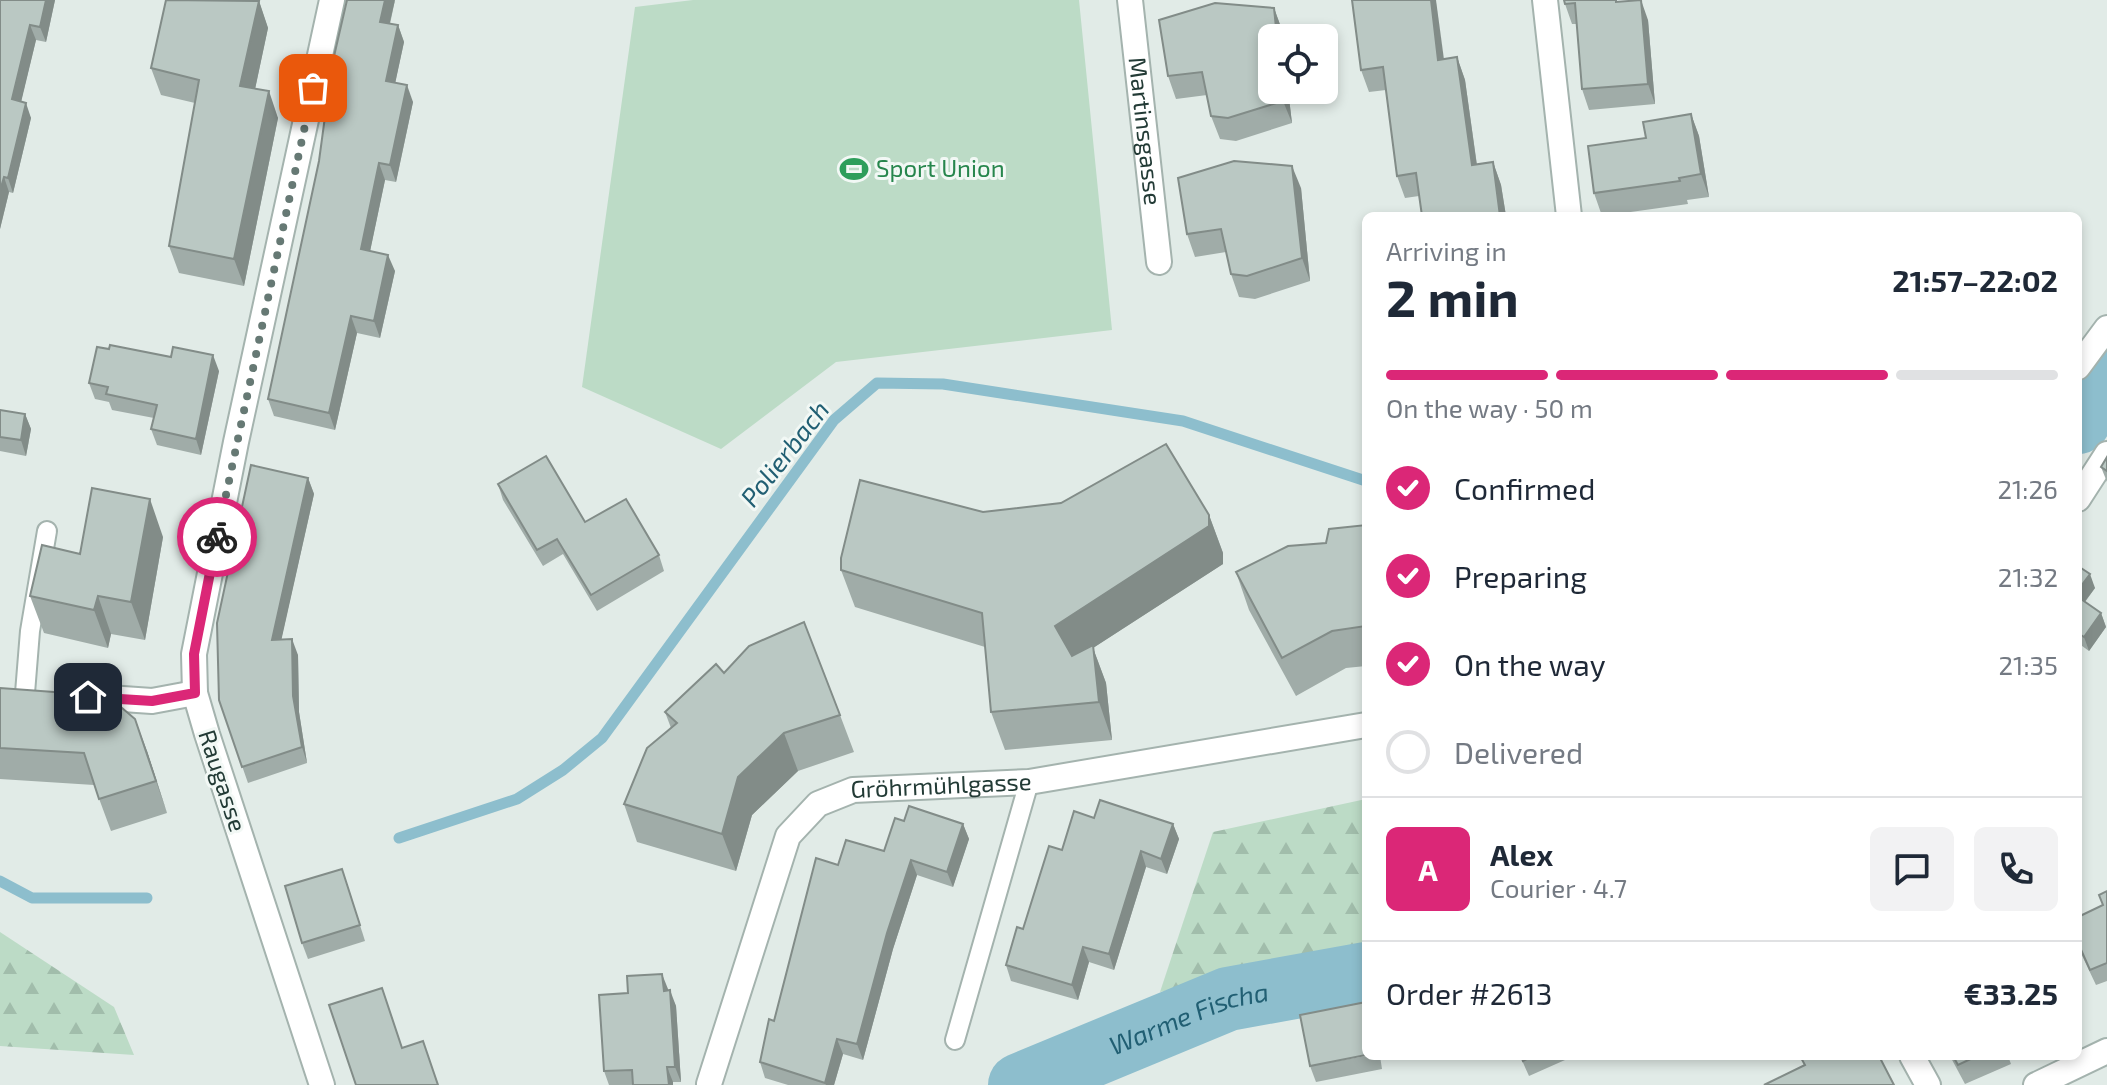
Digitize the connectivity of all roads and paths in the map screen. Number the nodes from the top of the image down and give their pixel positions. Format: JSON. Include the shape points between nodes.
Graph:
{"nodes":[{"id":1,"x":332,"y":0,"type":"edge"},
{"id":2,"x":1130,"y":0,"type":"edge"},
{"id":3,"x":1545,"y":0,"type":"edge"},
{"id":4,"x":1569,"y":212,"type":"edge"},
{"id":5,"x":1159,"y":262,"type":"dead end"},
{"id":6,"x":2107,"y":328,"type":"edge"},
{"id":7,"x":2082,"y":362,"type":"edge"},
{"id":8,"x":2107,"y":454,"type":"edge"},
{"id":9,"x":2082,"y":493,"type":"edge"},
{"id":10,"x":47,"y":531,"type":"dead end"},
{"id":11,"x":0,"y":692,"type":"edge"},
{"id":12,"x":195,"y":693,"type":"junction"},
{"id":13,"x":41,"y":694,"type":"junction"},
{"id":14,"x":1362,"y":726,"type":"edge"},
{"id":15,"x":1029,"y":782,"type":"junction"},
{"id":16,"x":955,"y":1040,"type":"dead end"},
{"id":17,"x":2107,"y":1051,"type":"edge"},
{"id":18,"x":1914,"y":1060,"type":"edge"},
{"id":19,"x":709,"y":1084,"type":"edge"},
{"id":20,"x":322,"y":1085,"type":"edge"},
{"id":21,"x":1928,"y":1085,"type":"edge"},
{"id":22,"x":2036,"y":1085,"type":"edge"}],
"edges":[{"from":1,"to":12,"type":"street","name":"Raugasse","via":[[194,654]]},
{"from":2,"to":5,"type":"street","name":"Martinsgasse"},
{"from":3,"to":4,"type":"street"},
{"from":6,"to":7,"type":"street"},
{"from":8,"to":9,"type":"street"},
{"from":10,"to":13,"type":"lane","via":[[30,631]]},
{"from":11,"to":13,"type":"street"},
{"from":12,"to":13,"type":"street","via":[[152,701]]},
{"from":12,"to":20,"type":"street","name":"Raugasse"},
{"from":14,"to":15,"type":"street","name":"Gröhrmühlgasse"},
{"from":15,"to":16,"type":"lane"},
{"from":15,"to":19,"type":"street","name":"Gröhrmühlgasse","via":[[853,790],[818,804],[788,836]]},
{"from":17,"to":22,"type":"street"},
{"from":18,"to":21,"type":"street"}]}
